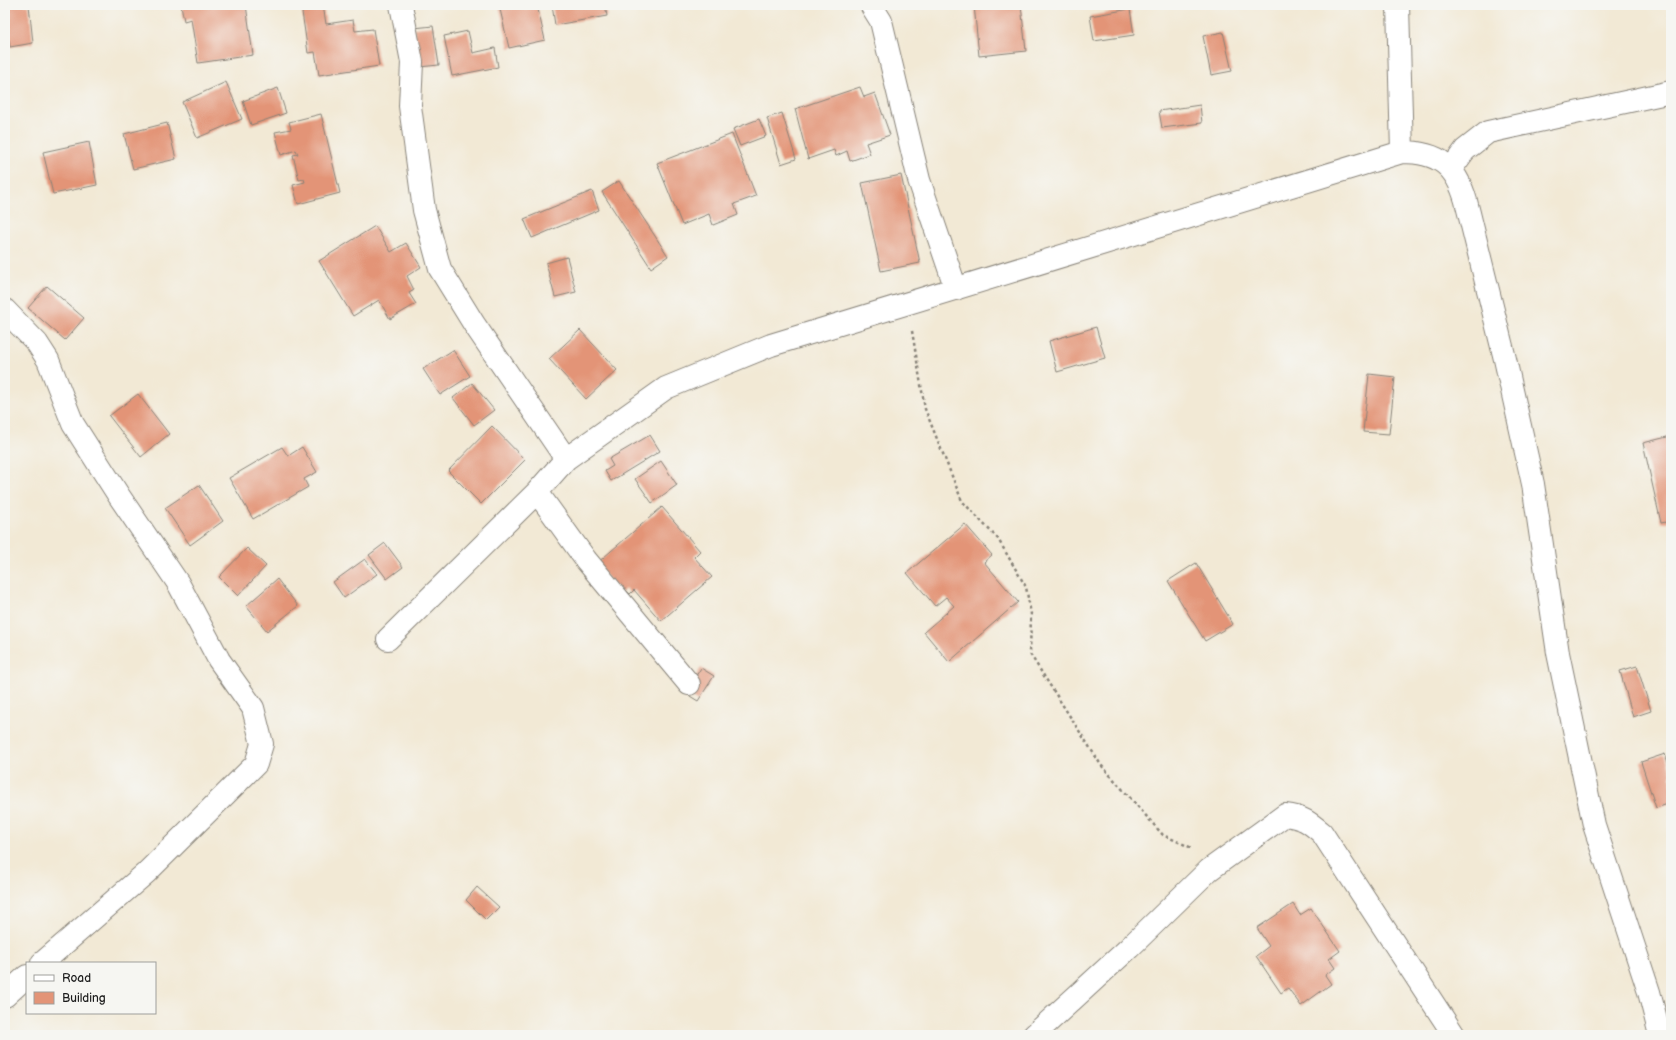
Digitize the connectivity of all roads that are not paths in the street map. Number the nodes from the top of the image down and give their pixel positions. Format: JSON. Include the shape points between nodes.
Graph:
{"nodes":[{"id":1,"x":401,"y":5,"type":"edge"},
{"id":2,"x":871,"y":5,"type":"edge"},
{"id":3,"x":1398,"y":5,"type":"edge"},
{"id":4,"x":1671,"y":92,"type":"edge"},
{"id":5,"x":1402,"y":152,"type":"junction"},
{"id":6,"x":1451,"y":169,"type":"junction"},
{"id":7,"x":956,"y":288,"type":"junction"},
{"id":8,"x":5,"y":310,"type":"edge"},
{"id":9,"x":566,"y":459,"type":"junction"},
{"id":10,"x":537,"y":492,"type":"junction"},
{"id":11,"x":388,"y":639,"type":"dead end"},
{"id":12,"x":689,"y":684,"type":"dead end"},
{"id":13,"x":43,"y":962,"type":"edge"},
{"id":14,"x":26,"y":977,"type":"edge"},
{"id":15,"x":5,"y":996,"type":"edge"},
{"id":16,"x":1034,"y":1035,"type":"edge"},
{"id":17,"x":1454,"y":1035,"type":"edge"},
{"id":18,"x":1660,"y":1035,"type":"edge"}],
"edges":[{"from":1,"to":9,"type":"street","via":[[412,62],[410,106],[423,202],[440,269],[474,324]]},
{"from":2,"to":7,"type":"street","via":[[881,21],[919,180]]},
{"from":3,"to":5,"type":"street"},
{"from":4,"to":6,"type":"street","via":[[1488,132],[1465,150]]},
{"from":5,"to":6,"type":"street","via":[[1420,152],[1437,158]]},
{"from":5,"to":7,"type":"street"},
{"from":6,"to":18,"type":"street","via":[[1461,184],[1466,201],[1533,484],[1558,652],[1594,826],[1649,992]]},
{"from":7,"to":9,"type":"street","via":[[771,345],[666,388]]},
{"from":8,"to":13,"type":"street","via":[[37,343],[48,360],[73,424],[178,583],[220,660],[253,708],[262,744],[256,764],[146,873]]},
{"from":9,"to":10,"type":"street"},
{"from":10,"to":11,"type":"street"},
{"from":10,"to":12,"type":"street","via":[[586,560]]},
{"from":14,"to":15,"type":"street"},
{"from":16,"to":17,"type":"street","via":[[1209,870],[1285,815],[1299,816],[1322,833]]}]}
